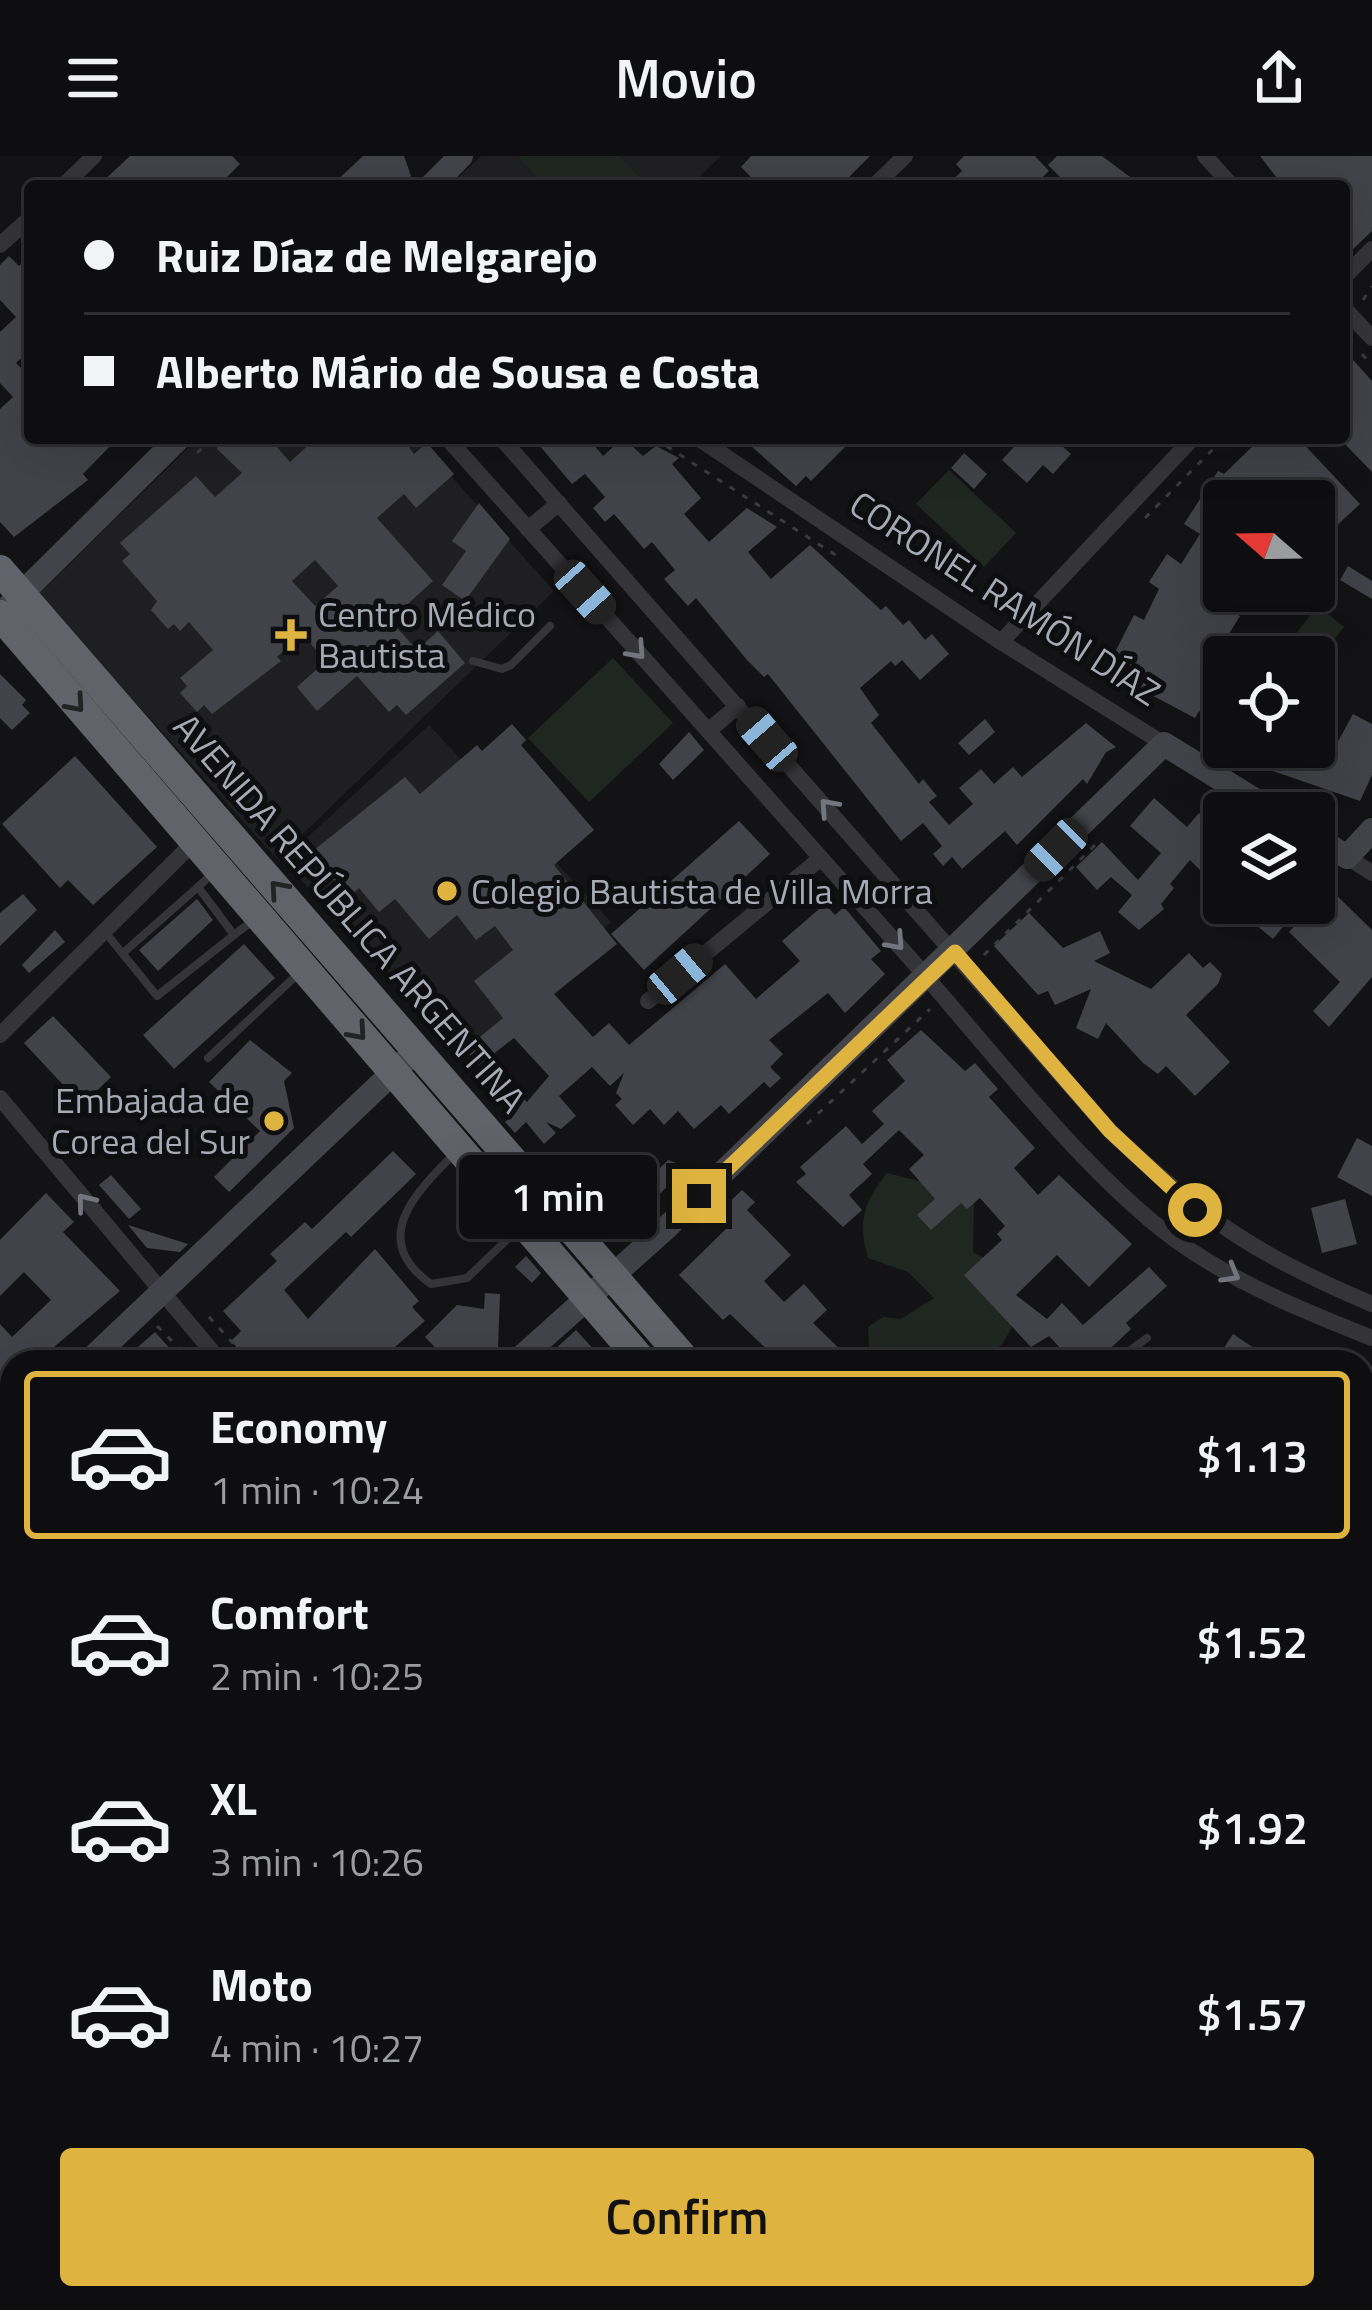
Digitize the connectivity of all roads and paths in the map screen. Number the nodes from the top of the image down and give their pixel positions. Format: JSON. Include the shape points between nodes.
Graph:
{"nodes":[{"id":1,"x":94,"y":156,"type":"edge"},
{"id":2,"x":905,"y":156,"type":"edge"},
{"id":3,"x":1205,"y":156,"type":"edge"},
{"id":4,"x":69,"y":180,"type":"edge"},
{"id":5,"x":880,"y":180,"type":"edge"},
{"id":6,"x":1227,"y":180,"type":"edge"},
{"id":7,"x":24,"y":223,"type":"edge"},
{"id":8,"x":0,"y":245,"type":"edge"},
{"id":9,"x":1372,"y":249,"type":"edge"},
{"id":10,"x":1350,"y":272,"type":"edge"},
{"id":11,"x":1372,"y":286,"type":"edge"},
{"id":12,"x":1363,"y":296,"type":"dead end"},
{"id":13,"x":1350,"y":314,"type":"edge"},
{"id":14,"x":1372,"y":338,"type":"edge"},
{"id":15,"x":173,"y":444,"type":"edge"},
{"id":16,"x":453,"y":444,"type":"edge"},
{"id":17,"x":506,"y":444,"type":"edge"},
{"id":18,"x":707,"y":444,"type":"edge"},
{"id":19,"x":1187,"y":444,"type":"edge"},
{"id":20,"x":559,"y":503,"type":"junction"},
{"id":21,"x":528,"y":529,"type":"junction"},
{"id":22,"x":0,"y":570,"type":"edge"},
{"id":23,"x":11,"y":604,"type":"edge"},
{"id":24,"x":550,"y":626,"type":"dead end"},
{"id":25,"x":1001,"y":642,"type":"junction"},
{"id":26,"x":473,"y":661,"type":"dead end"},
{"id":27,"x":739,"y":706,"type":"junction"},
{"id":28,"x":708,"y":731,"type":"junction"},
{"id":29,"x":1164,"y":744,"type":"junction"},
{"id":30,"x":1242,"y":792,"type":"edge"},
{"id":31,"x":218,"y":820,"type":"junction"},
{"id":32,"x":1114,"y":825,"type":"dead end"},
{"id":33,"x":1372,"y":830,"type":"edge"},
{"id":34,"x":194,"y":842,"type":"junction"},
{"id":35,"x":1335,"y":849,"type":"edge"},
{"id":36,"x":1347,"y":857,"type":"junction"},
{"id":37,"x":821,"y":858,"type":"junction"},
{"id":38,"x":1372,"y":873,"type":"edge"},
{"id":39,"x":208,"y":878,"type":"junction"},
{"id":40,"x":246,"y":926,"type":"junction"},
{"id":41,"x":105,"y":932,"type":"junction"},
{"id":42,"x":955,"y":952,"type":"junction"},
{"id":43,"x":122,"y":954,"type":"junction"},
{"id":44,"x":984,"y":963,"type":"dead end"},
{"id":45,"x":304,"y":969,"type":"junction"},
{"id":46,"x":927,"y":978,"type":"junction"},
{"id":47,"x":648,"y":1001,"type":"dead end"},
{"id":48,"x":0,"y":1036,"type":"edge"},
{"id":49,"x":403,"y":1057,"type":"junction"},
{"id":50,"x":208,"y":1058,"type":"dead end"},
{"id":51,"x":0,"y":1098,"type":"edge"},
{"id":52,"x":459,"y":1149,"type":"junction"},
{"id":53,"x":1158,"y":1177,"type":"junction"},
{"id":54,"x":1132,"y":1200,"type":"junction"},
{"id":55,"x":524,"y":1223,"type":"junction"},
{"id":56,"x":612,"y":1277,"type":"junction"},
{"id":57,"x":158,"y":1293,"type":"junction"},
{"id":58,"x":586,"y":1298,"type":"junction"},
{"id":59,"x":1372,"y":1304,"type":"edge"},
{"id":60,"x":207,"y":1314,"type":"dead end"},
{"id":61,"x":154,"y":1326,"type":"dead end"},
{"id":62,"x":586,"y":1330,"type":"dead end"},
{"id":63,"x":1147,"y":1338,"type":"dead end"},
{"id":64,"x":1372,"y":1338,"type":"edge"},
{"id":65,"x":100,"y":1350,"type":"edge"},
{"id":66,"x":184,"y":1350,"type":"edge"},
{"id":67,"x":210,"y":1350,"type":"edge"},
{"id":68,"x":239,"y":1350,"type":"edge"},
{"id":69,"x":529,"y":1350,"type":"edge"},
{"id":70,"x":566,"y":1350,"type":"edge"},
{"id":71,"x":632,"y":1350,"type":"edge"},
{"id":72,"x":676,"y":1350,"type":"edge"},
{"id":73,"x":1130,"y":1350,"type":"edge"}],
"edges":[{"from":1,"to":4,"type":"street"},
{"from":2,"to":5,"type":"street"},
{"from":3,"to":6,"type":"street"},
{"from":7,"to":8,"type":"street"},
{"from":9,"to":10,"type":"street"},
{"from":11,"to":12,"type":"path"},
{"from":13,"to":14,"type":"street"},
{"from":15,"to":23,"type":"street"},
{"from":16,"to":21,"type":"street"},
{"from":17,"to":20,"type":"street"},
{"from":18,"to":25,"type":"street","name":"CORONEL RAMÓN DÍAZ"},
{"from":19,"to":25,"type":"street"},
{"from":20,"to":21,"type":"street"},
{"from":20,"to":27,"type":"street"},
{"from":21,"to":28,"type":"street","one_way":true},
{"from":22,"to":23,"type":"highway","name":"AVENIDA REPÚBLICA ARGENTINA"},
{"from":23,"to":31,"type":"highway","name":"AVENIDA REPÚBLICA ARGENTINA"},
{"from":23,"to":34,"type":"highway","name":"AVENIDA REPÚBLICA ARGENTINA","one_way":true},
{"from":24,"to":26,"type":"lane","via":[[511,665]]},
{"from":25,"to":29,"type":"street","name":"CORONEL RAMÓN DÍAZ"},
{"from":27,"to":28,"type":"street"},
{"from":42,"to":27,"type":"street","one_way":true},
{"from":28,"to":37,"type":"street"},
{"from":29,"to":30,"type":"street","name":"CORONEL RAMÓN DÍAZ"},
{"from":29,"to":42,"type":"street"},
{"from":31,"to":34,"type":"street"},
{"from":49,"to":31,"type":"highway","name":"AVENIDA REPÚBLICA ARGENTINA","one_way":true},
{"from":32,"to":44,"type":"path"},
{"from":33,"to":36,"type":"street"},
{"from":34,"to":39,"type":"highway","name":"AVENIDA REPÚBLICA ARGENTINA"},
{"from":34,"to":41,"type":"street"},
{"from":35,"to":36,"type":"street"},
{"from":36,"to":38,"type":"street"},
{"from":37,"to":46,"type":"street","one_way":true},
{"from":37,"to":47,"type":"street"},
{"from":39,"to":40,"type":"highway","name":"AVENIDA REPÚBLICA ARGENTINA"},
{"from":39,"to":43,"type":"lane"},
{"from":40,"to":43,"type":"lane","via":[[157,996]]},
{"from":40,"to":45,"type":"highway","name":"AVENIDA REPÚBLICA ARGENTINA"},
{"from":41,"to":43,"type":"lane"},
{"from":41,"to":48,"type":"street"},
{"from":42,"to":46,"type":"street"},
{"from":42,"to":53,"type":"street"},
{"from":45,"to":49,"type":"highway","name":"AVENIDA REPÚBLICA ARGENTINA","one_way":true},
{"from":45,"to":50,"type":"lane"},
{"from":46,"to":54,"type":"street"},
{"from":46,"to":56,"type":"street"},
{"from":49,"to":52,"type":"highway","name":"AVENIDA REPÚBLICA ARGENTINA"},
{"from":49,"to":56,"type":"highway","name":"AVENIDA REPÚBLICA ARGENTINA","via":[[445,1100],[467,1108]]},
{"from":49,"to":57,"type":"street"},
{"from":57,"to":51,"type":"street","one_way":true},
{"from":52,"to":55,"type":"highway","name":"AVENIDA REPÚBLICA ARGENTINA"},
{"from":52,"to":55,"type":"lane","via":[[404,1215],[406,1262],[428,1282],[455,1282]]},
{"from":53,"to":54,"type":"street"},
{"from":53,"to":59,"type":"street","via":[[1240,1241]]},
{"from":54,"to":64,"type":"street","one_way":true,"via":[[1215,1265]]},
{"from":55,"to":58,"type":"highway","name":"AVENIDA REPÚBLICA ARGENTINA"},
{"from":56,"to":58,"type":"street"},
{"from":56,"to":72,"type":"highway","name":"AVENIDA REPÚBLICA ARGENTINA"},
{"from":57,"to":65,"type":"street"},
{"from":57,"to":67,"type":"street"},
{"from":58,"to":69,"type":"street"},
{"from":58,"to":71,"type":"highway","name":"AVENIDA REPÚBLICA ARGENTINA"},
{"from":60,"to":68,"type":"path"},
{"from":61,"to":66,"type":"path"},
{"from":62,"to":70,"type":"path"},
{"from":63,"to":73,"type":"lane"}]}
